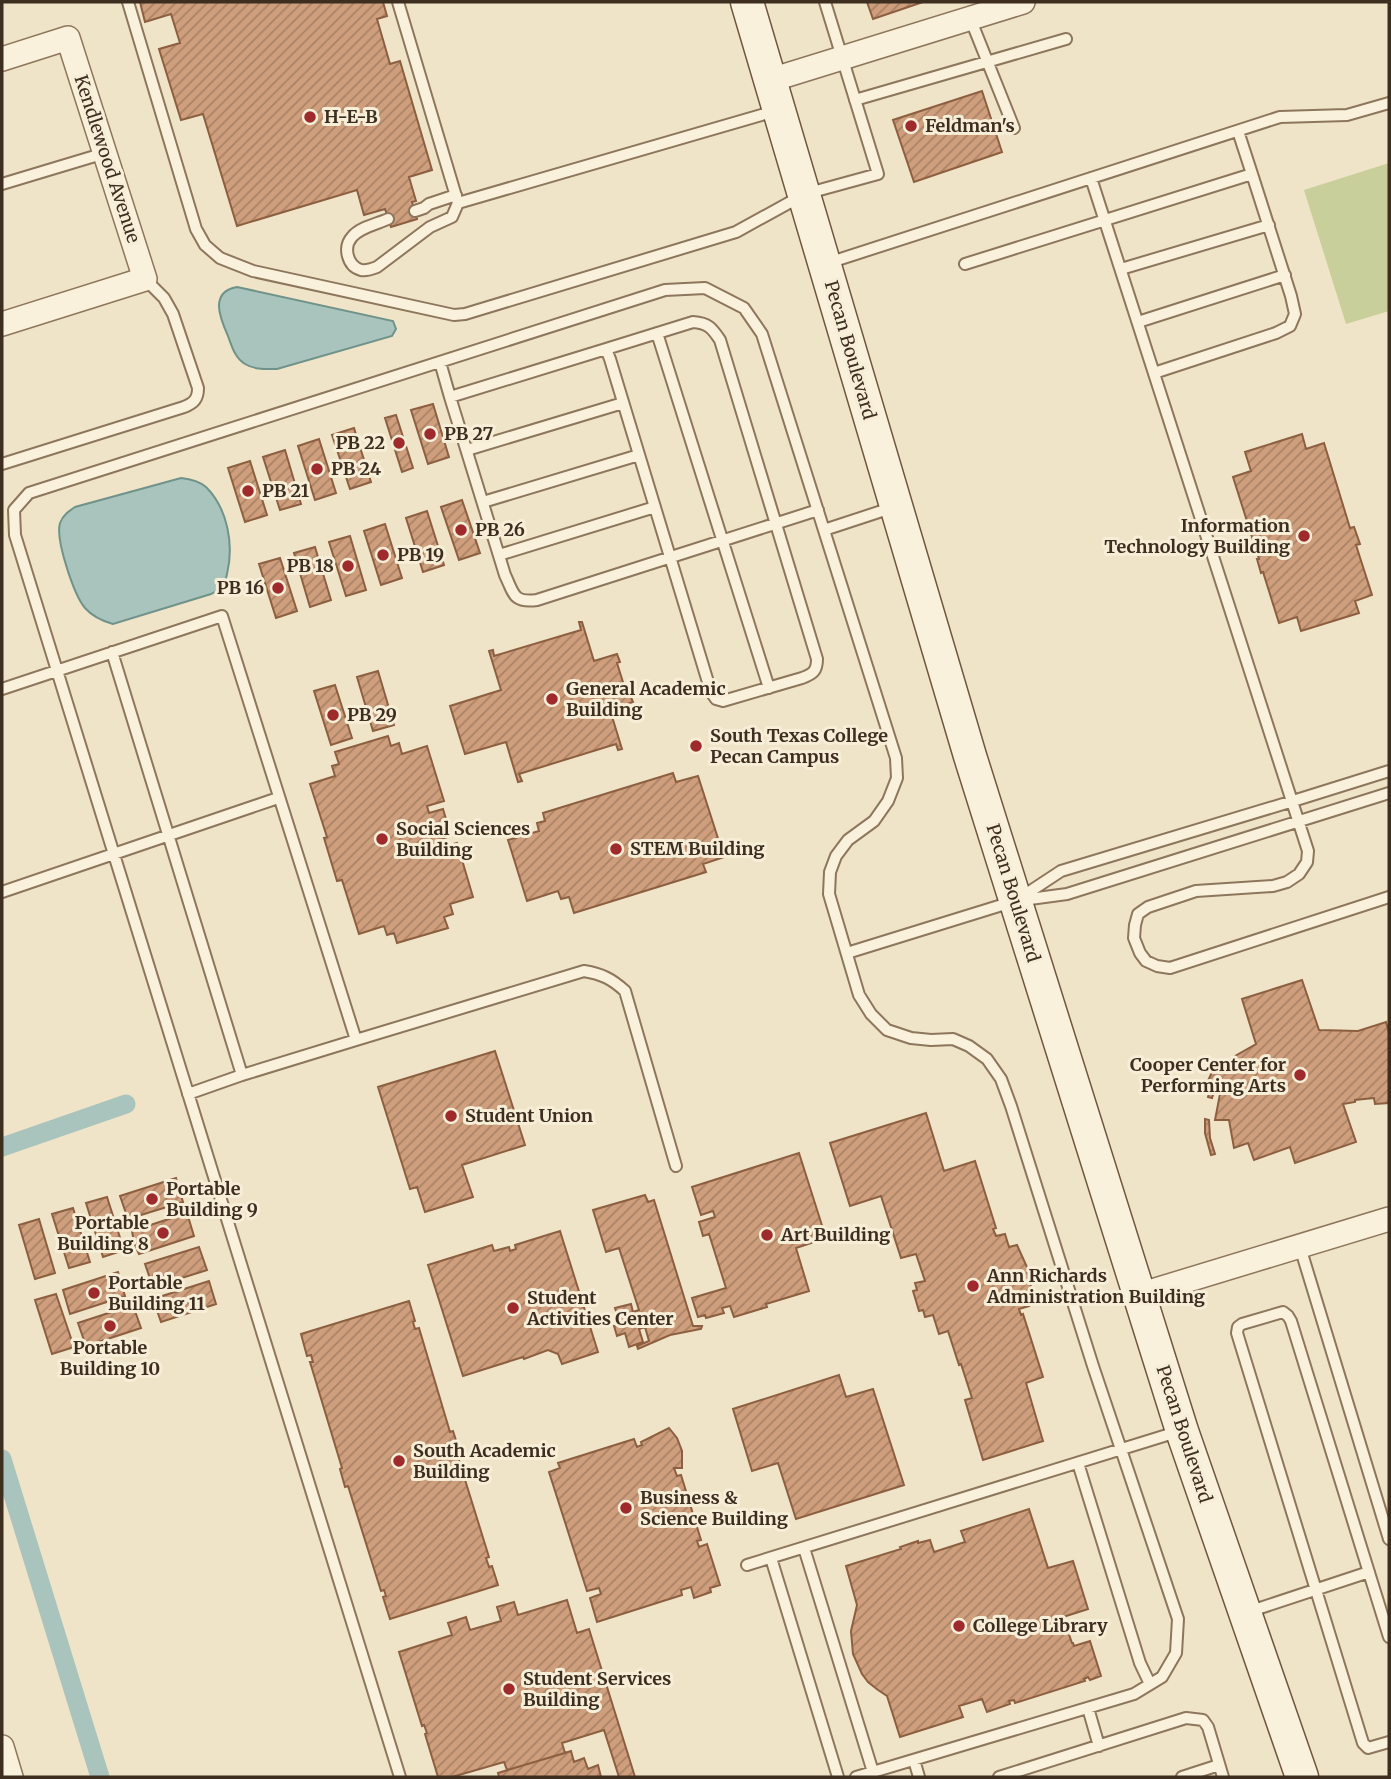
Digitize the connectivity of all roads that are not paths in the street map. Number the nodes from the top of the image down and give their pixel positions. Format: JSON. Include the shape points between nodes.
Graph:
{"nodes":[{"id":1,"x":128,"y":2,"type":"edge"},
{"id":2,"x":398,"y":2,"type":"edge"},
{"id":3,"x":747,"y":2,"type":"edge"},
{"id":4,"x":825,"y":2,"type":"edge"},
{"id":5,"x":1023,"y":2,"type":"edge"},
{"id":6,"x":979,"y":11,"type":"edge"},
{"id":7,"x":1066,"y":38,"type":"dead end"},
{"id":8,"x":842,"y":58,"type":"junction"},
{"id":9,"x":2,"y":59,"type":"edge"},
{"id":10,"x":987,"y":62,"type":"junction"},
{"id":11,"x":771,"y":80,"type":"junction"},
{"id":12,"x":855,"y":100,"type":"junction"},
{"id":13,"x":1389,"y":103,"type":"edge"},
{"id":14,"x":780,"y":109,"type":"junction"},
{"id":15,"x":1014,"y":128,"type":"dead end"},
{"id":16,"x":1238,"y":131,"type":"junction"},
{"id":17,"x":105,"y":153,"type":"junction"},
{"id":18,"x":1252,"y":174,"type":"junction"},
{"id":19,"x":1091,"y":178,"type":"junction"},
{"id":20,"x":2,"y":184,"type":"edge"},
{"id":21,"x":805,"y":194,"type":"junction"},
{"id":22,"x":457,"y":199,"type":"junction"},
{"id":23,"x":415,"y":211,"type":"dead end"},
{"id":24,"x":388,"y":219,"type":"dead end"},
{"id":25,"x":1105,"y":220,"type":"junction"},
{"id":26,"x":1269,"y":225,"type":"junction"},
{"id":27,"x":826,"y":264,"type":"junction"},
{"id":28,"x":965,"y":264,"type":"dead end"},
{"id":29,"x":1121,"y":269,"type":"junction"},
{"id":30,"x":1285,"y":275,"type":"junction"},
{"id":31,"x":145,"y":279,"type":"junction"},
{"id":32,"x":1138,"y":322,"type":"junction"},
{"id":33,"x":2,"y":324,"type":"edge"},
{"id":34,"x":657,"y":333,"type":"junction"},
{"id":35,"x":606,"y":349,"type":"junction"},
{"id":36,"x":440,"y":362,"type":"junction"},
{"id":37,"x":1154,"y":373,"type":"junction"},
{"id":38,"x":450,"y":397,"type":"junction"},
{"id":39,"x":623,"y":403,"type":"junction"},
{"id":40,"x":467,"y":450,"type":"junction"},
{"id":41,"x":639,"y":455,"type":"junction"},
{"id":42,"x":2,"y":464,"type":"edge"},
{"id":43,"x":483,"y":502,"type":"junction"},
{"id":44,"x":895,"y":506,"type":"junction"},
{"id":45,"x":655,"y":507,"type":"junction"},
{"id":46,"x":818,"y":510,"type":"junction"},
{"id":47,"x":777,"y":523,"type":"junction"},
{"id":48,"x":824,"y":530,"type":"junction"},
{"id":49,"x":722,"y":540,"type":"junction"},
{"id":50,"x":499,"y":555,"type":"junction"},
{"id":51,"x":670,"y":557,"type":"junction"},
{"id":52,"x":112,"y":652,"type":"junction"},
{"id":53,"x":57,"y":671,"type":"junction"},
{"id":54,"x":2,"y":688,"type":"edge"},
{"id":55,"x":769,"y":688,"type":"junction"},
{"id":56,"x":1389,"y":771,"type":"edge"},
{"id":57,"x":1389,"y":793,"type":"edge"},
{"id":58,"x":278,"y":798,"type":"junction"},
{"id":59,"x":1293,"y":802,"type":"junction"},
{"id":60,"x":1299,"y":822,"type":"junction"},
{"id":61,"x":168,"y":835,"type":"junction"},
{"id":62,"x":113,"y":853,"type":"junction"},
{"id":63,"x":2,"y":891,"type":"edge"},
{"id":64,"x":1389,"y":897,"type":"edge"},
{"id":65,"x":1015,"y":901,"type":"junction"},
{"id":66,"x":847,"y":953,"type":"junction"},
{"id":67,"x":356,"y":1040,"type":"junction"},
{"id":68,"x":242,"y":1075,"type":"junction"},
{"id":69,"x":188,"y":1094,"type":"junction"},
{"id":70,"x":676,"y":1166,"type":"dead end"},
{"id":71,"x":1389,"y":1219,"type":"edge"},
{"id":72,"x":1300,"y":1247,"type":"junction"},
{"id":73,"x":1139,"y":1295,"type":"junction"},
{"id":74,"x":1182,"y":1431,"type":"junction"},
{"id":75,"x":1121,"y":1450,"type":"junction"},
{"id":76,"x":1077,"y":1463,"type":"junction"},
{"id":77,"x":1389,"y":1539,"type":"edge"},
{"id":78,"x":804,"y":1548,"type":"junction"},
{"id":79,"x":771,"y":1558,"type":"junction"},
{"id":80,"x":747,"y":1565,"type":"dead end"},
{"id":81,"x":1369,"y":1572,"type":"junction"},
{"id":82,"x":1317,"y":1589,"type":"junction"},
{"id":83,"x":1245,"y":1613,"type":"junction"},
{"id":84,"x":1389,"y":1637,"type":"edge"},
{"id":85,"x":1150,"y":1685,"type":"junction"},
{"id":86,"x":1088,"y":1708,"type":"junction"},
{"id":87,"x":1389,"y":1742,"type":"edge"},
{"id":88,"x":1099,"y":1746,"type":"junction"},
{"id":89,"x":2,"y":1747,"type":"edge"},
{"id":90,"x":914,"y":1760,"type":"junction"},
{"id":91,"x":1219,"y":1765,"type":"junction"},
{"id":92,"x":873,"y":1772,"type":"junction"},
{"id":93,"x":1017,"y":1775,"type":"edge"},
{"id":94,"x":11,"y":1777,"type":"edge"},
{"id":95,"x":400,"y":1777,"type":"edge"},
{"id":96,"x":838,"y":1777,"type":"edge"},
{"id":97,"x":856,"y":1777,"type":"edge"},
{"id":98,"x":919,"y":1777,"type":"edge"},
{"id":99,"x":999,"y":1777,"type":"edge"},
{"id":100,"x":1182,"y":1777,"type":"edge"},
{"id":101,"x":1223,"y":1777,"type":"edge"},
{"id":102,"x":1302,"y":1777,"type":"edge"}],
"edges":[{"from":1,"to":21,"type":"lane","via":[[196,229],[220,258],[253,271],[465,314],[736,232]]},
{"from":2,"to":22,"type":"lane"},
{"from":3,"to":11,"type":"main road","name":"Pecan Boulevard"},
{"from":4,"to":8,"type":"lane"},
{"from":5,"to":6,"type":"street"},
{"from":6,"to":8,"type":"street"},
{"from":6,"to":10,"type":"lane"},
{"from":7,"to":10,"type":"lane"},
{"from":8,"to":11,"type":"street"},
{"from":8,"to":12,"type":"lane"},
{"from":9,"to":17,"type":"street","name":"Kendlewood Avenue","via":[[68,38]]},
{"from":10,"to":12,"type":"lane"},
{"from":10,"to":15,"type":"lane"},
{"from":11,"to":14,"type":"main road","name":"Pecan Boulevard"},
{"from":12,"to":21,"type":"lane","via":[[878,174]]},
{"from":13,"to":16,"type":"lane","via":[[1347,115],[1280,117]]},
{"from":14,"to":21,"type":"main road","name":"Pecan Boulevard"},
{"from":14,"to":22,"type":"lane"},
{"from":16,"to":18,"type":"lane"},
{"from":16,"to":19,"type":"lane"},
{"from":17,"to":20,"type":"lane"},
{"from":17,"to":31,"type":"street","name":"Kendlewood Avenue"},
{"from":18,"to":25,"type":"lane"},
{"from":18,"to":26,"type":"lane"},
{"from":19,"to":25,"type":"lane"},
{"from":19,"to":27,"type":"lane"},
{"from":21,"to":27,"type":"main road","name":"Pecan Boulevard"},
{"from":22,"to":23,"type":"lane"},
{"from":22,"to":24,"type":"lane","via":[[452,217],[430,227],[377,267],[359,270],[352,266],[347,255],[351,237]]},
{"from":25,"to":28,"type":"lane"},
{"from":25,"to":29,"type":"lane"},
{"from":26,"to":29,"type":"lane"},
{"from":26,"to":30,"type":"lane"},
{"from":27,"to":44,"type":"main road","name":"Pecan Boulevard"},
{"from":29,"to":32,"type":"lane"},
{"from":30,"to":32,"type":"lane"},
{"from":30,"to":37,"type":"lane","via":[[1295,314],[1290,326]]},
{"from":31,"to":33,"type":"street"},
{"from":31,"to":42,"type":"lane","via":[[173,314],[198,397],[184,407]]},
{"from":32,"to":37,"type":"lane"},
{"from":34,"to":35,"type":"lane"},
{"from":34,"to":47,"type":"lane","via":[[705,323],[720,340]]},
{"from":34,"to":49,"type":"lane"},
{"from":35,"to":38,"type":"lane"},
{"from":35,"to":39,"type":"lane"},
{"from":36,"to":38,"type":"lane"},
{"from":36,"to":46,"type":"lane","via":[[665,290],[705,288],[744,309],[762,334]]},
{"from":36,"to":53,"type":"lane","via":[[29,493],[14,510],[15,535]]},
{"from":37,"to":59,"type":"lane"},
{"from":38,"to":40,"type":"lane"},
{"from":39,"to":40,"type":"lane"},
{"from":39,"to":41,"type":"lane"},
{"from":40,"to":43,"type":"lane"},
{"from":41,"to":43,"type":"lane"},
{"from":41,"to":45,"type":"lane"},
{"from":43,"to":50,"type":"lane"},
{"from":44,"to":48,"type":"lane"},
{"from":44,"to":65,"type":"main road","name":"Pecan Boulevard"},
{"from":45,"to":50,"type":"lane"},
{"from":45,"to":51,"type":"lane"},
{"from":46,"to":47,"type":"lane"},
{"from":46,"to":48,"type":"lane"},
{"from":47,"to":49,"type":"lane"},
{"from":47,"to":55,"type":"lane","via":[[817,667],[813,674]]},
{"from":48,"to":66,"type":"lane","via":[[896,758],[897,778],[888,801],[874,821],[848,840],[830,872],[829,894]]},
{"from":49,"to":51,"type":"lane"},
{"from":49,"to":55,"type":"lane"},
{"from":50,"to":51,"type":"lane","via":[[512,590],[525,602]]},
{"from":51,"to":55,"type":"lane","via":[[716,699]]},
{"from":52,"to":53,"type":"lane"},
{"from":52,"to":58,"type":"lane","via":[[222,616]]},
{"from":52,"to":61,"type":"lane"},
{"from":53,"to":54,"type":"lane"},
{"from":53,"to":62,"type":"lane"},
{"from":56,"to":59,"type":"lane"},
{"from":57,"to":60,"type":"lane"},
{"from":58,"to":61,"type":"lane"},
{"from":58,"to":67,"type":"lane"},
{"from":59,"to":60,"type":"lane"},
{"from":59,"to":65,"type":"lane","via":[[1061,871]]},
{"from":60,"to":64,"type":"lane","via":[[1307,862],[1287,882],[1196,891],[1148,906],[1138,914],[1134,938],[1146,961],[1170,968]]},
{"from":60,"to":65,"type":"lane","via":[[1067,894]]},
{"from":61,"to":62,"type":"lane"},
{"from":61,"to":68,"type":"lane"},
{"from":62,"to":63,"type":"lane"},
{"from":62,"to":69,"type":"lane"},
{"from":65,"to":66,"type":"lane"},
{"from":65,"to":73,"type":"main road","name":"Pecan Boulevard"},
{"from":66,"to":75,"type":"lane","via":[[859,995],[887,1030],[911,1038],[953,1039],[987,1059],[1001,1079]]},
{"from":67,"to":68,"type":"lane"},
{"from":67,"to":70,"type":"lane","via":[[584,971],[600,974],[625,991]]},
{"from":68,"to":69,"type":"lane"},
{"from":69,"to":95,"type":"lane"},
{"from":71,"to":72,"type":"street"},
{"from":72,"to":73,"type":"street"},
{"from":72,"to":77,"type":"lane"},
{"from":73,"to":74,"type":"main road","name":"Pecan Boulevard"},
{"from":74,"to":75,"type":"lane"},
{"from":74,"to":83,"type":"main road","name":"Pecan Boulevard"},
{"from":75,"to":76,"type":"lane"},
{"from":75,"to":85,"type":"lane","via":[[1178,1619],[1176,1653],[1162,1677]]},
{"from":76,"to":78,"type":"lane"},
{"from":76,"to":85,"type":"lane"},
{"from":78,"to":79,"type":"lane"},
{"from":78,"to":92,"type":"lane"},
{"from":79,"to":80,"type":"lane"},
{"from":79,"to":96,"type":"lane"},
{"from":81,"to":82,"type":"lane"},
{"from":81,"to":82,"type":"lane","via":[[1289,1315],[1283,1312],[1242,1324],[1237,1333]]},
{"from":81,"to":84,"type":"lane"},
{"from":82,"to":83,"type":"lane"},
{"from":82,"to":87,"type":"lane","via":[[1363,1744],[1368,1748]]},
{"from":83,"to":102,"type":"main road","name":"Pecan Boulevard"},
{"from":85,"to":86,"type":"lane"},
{"from":86,"to":88,"type":"lane"},
{"from":86,"to":90,"type":"lane"},
{"from":88,"to":91,"type":"lane","via":[[1186,1718],[1203,1720]]},
{"from":88,"to":93,"type":"lane"},
{"from":89,"to":94,"type":"street"},
{"from":90,"to":92,"type":"lane"},
{"from":90,"to":98,"type":"lane"},
{"from":91,"to":100,"type":"lane"},
{"from":91,"to":101,"type":"lane"},
{"from":92,"to":97,"type":"lane"},
{"from":93,"to":99,"type":"lane"}]}
